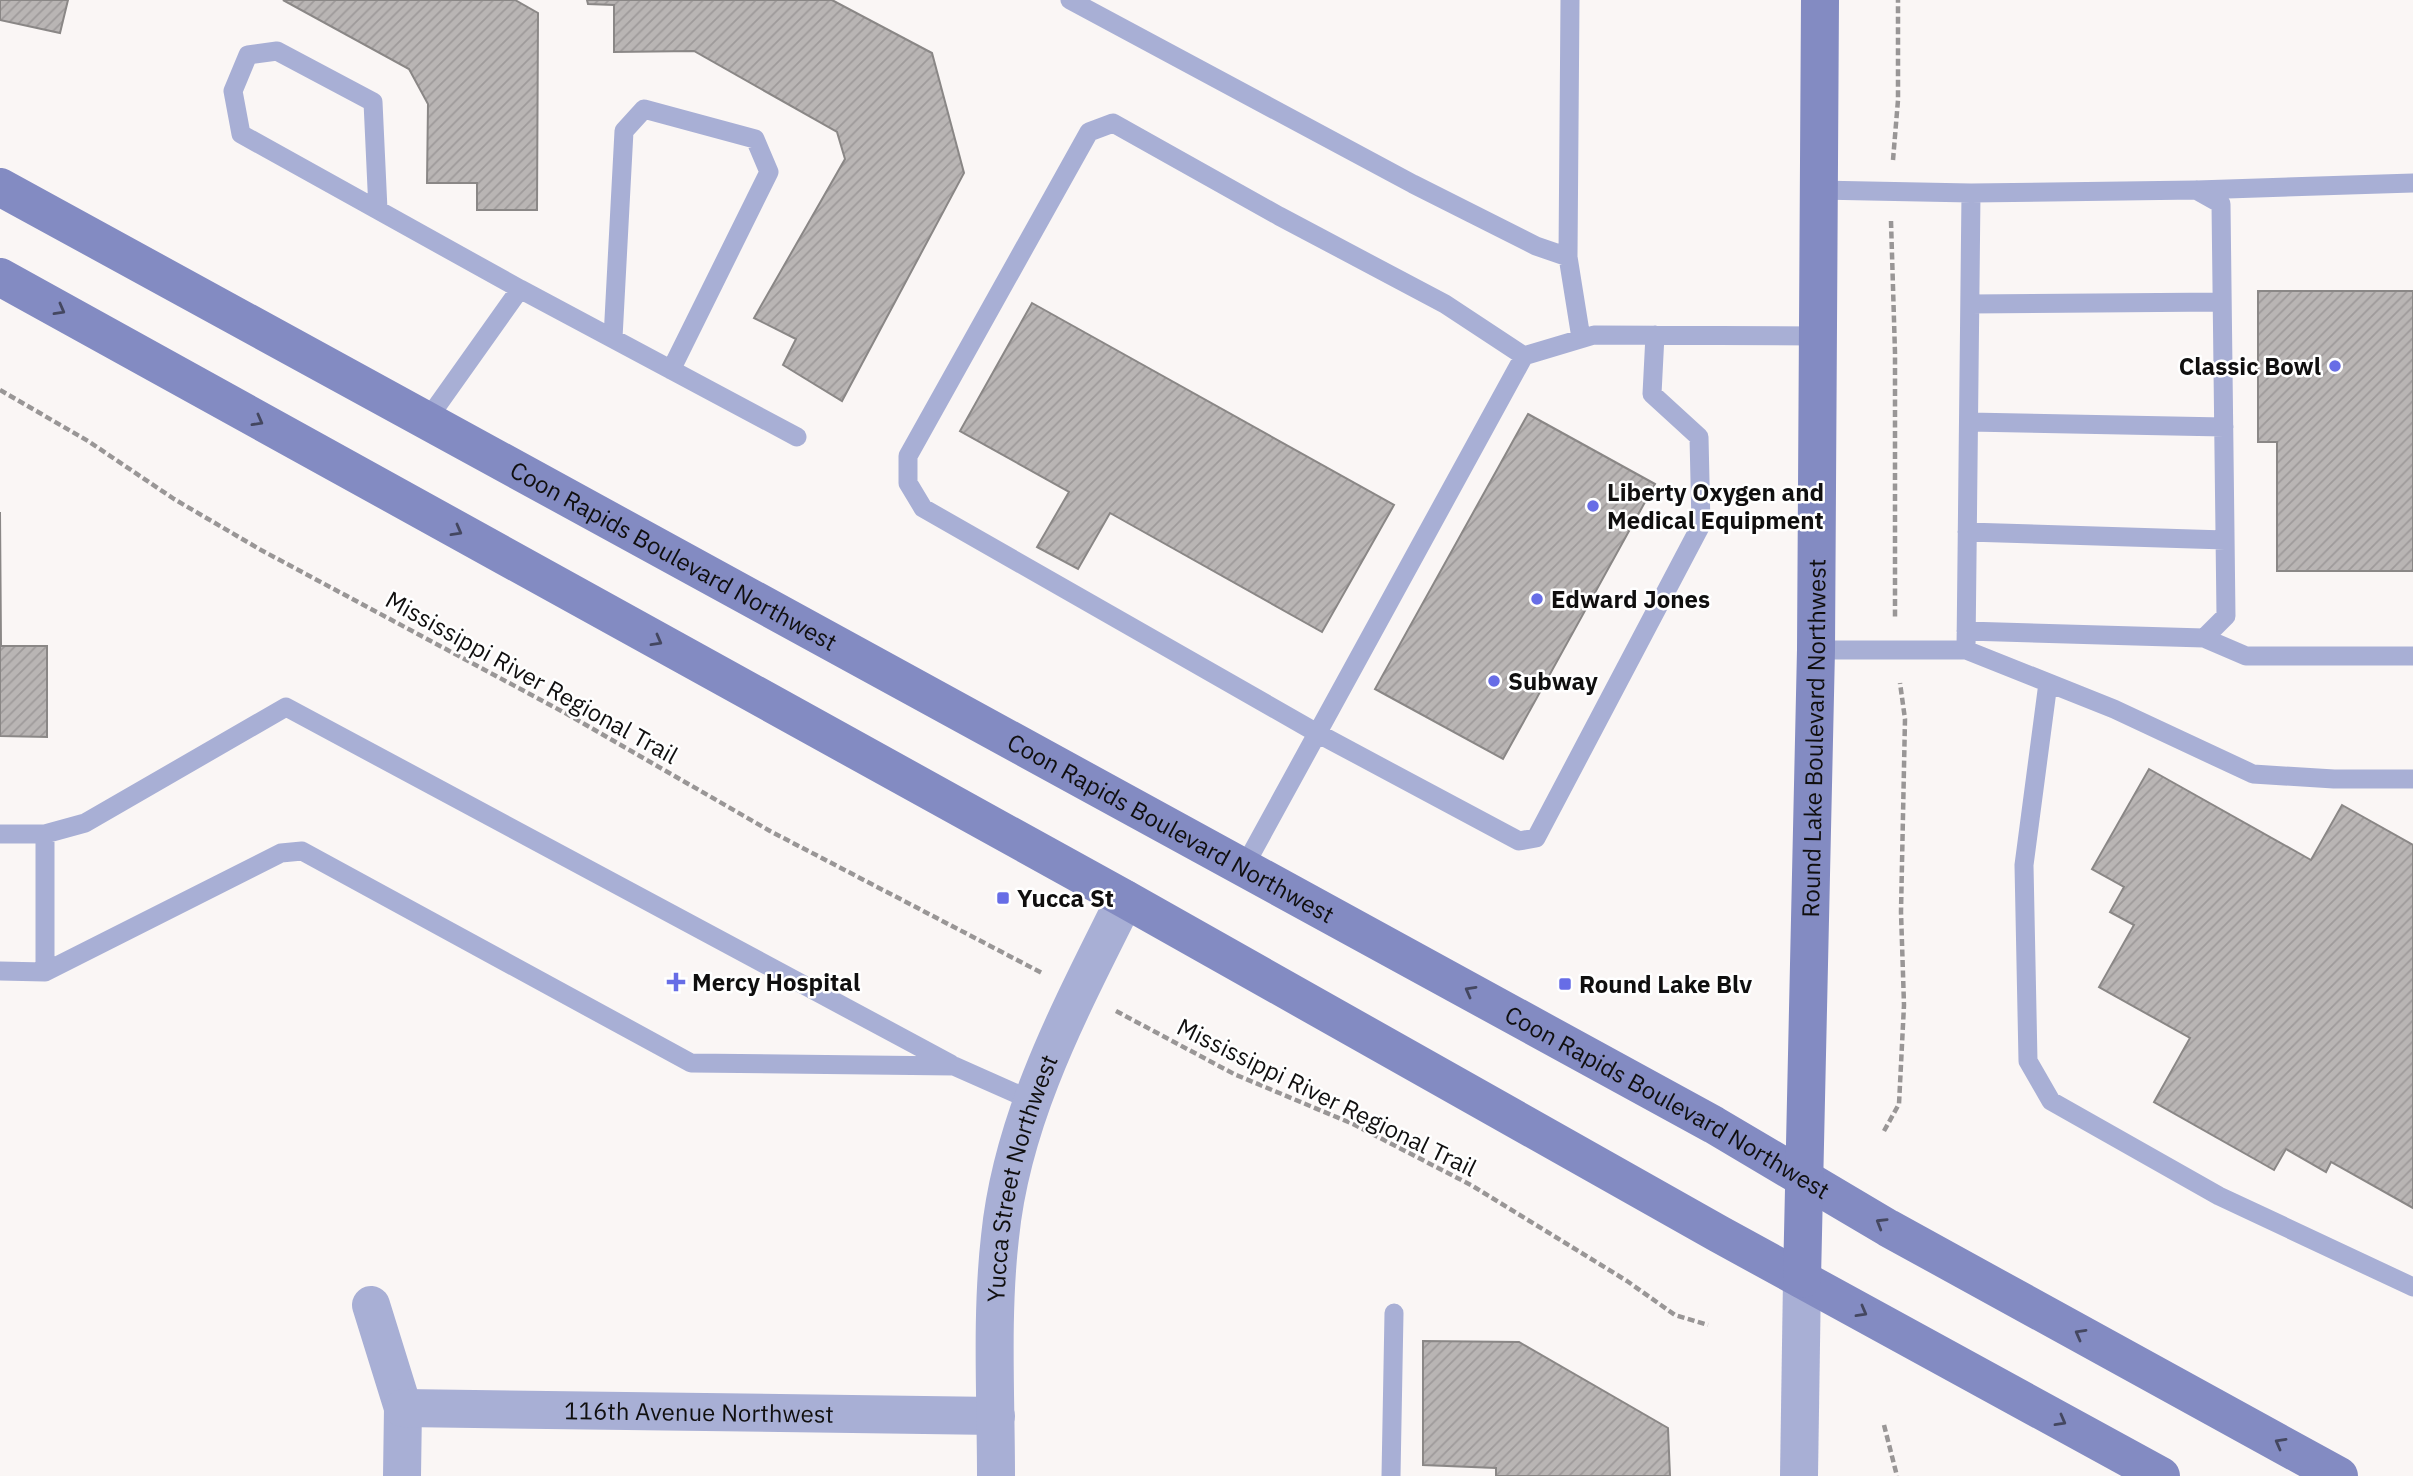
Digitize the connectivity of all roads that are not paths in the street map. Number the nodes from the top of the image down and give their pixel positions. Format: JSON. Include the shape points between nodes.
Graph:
{"nodes":[{"id":1,"x":1070,"y":0,"type":"edge"},
{"id":2,"x":1570,"y":0,"type":"edge"},
{"id":3,"x":1820,"y":0,"type":"edge"},
{"id":4,"x":2413,"y":183,"type":"edge"},
{"id":5,"x":0,"y":187,"type":"edge"},
{"id":6,"x":1818,"y":190,"type":"junction"},
{"id":7,"x":2196,"y":190,"type":"junction"},
{"id":8,"x":1971,"y":193,"type":"junction"},
{"id":9,"x":377,"y":210,"type":"junction"},
{"id":10,"x":1568,"y":257,"type":"junction"},
{"id":11,"x":0,"y":277,"type":"edge"},
{"id":12,"x":520,"y":289,"type":"junction"},
{"id":13,"x":2222,"y":302,"type":"junction"},
{"id":14,"x":1970,"y":303,"type":"junction"},
{"id":15,"x":1655,"y":335,"type":"junction"},
{"id":16,"x":1817,"y":335,"type":"junction"},
{"id":17,"x":613,"y":338,"type":"junction"},
{"id":18,"x":1581,"y":338,"type":"junction"},
{"id":19,"x":1524,"y":356,"type":"junction"},
{"id":20,"x":671,"y":370,"type":"junction"},
{"id":21,"x":427,"y":420,"type":"junction"},
{"id":22,"x":1969,"y":422,"type":"junction"},
{"id":23,"x":2224,"y":427,"type":"junction"},
{"id":24,"x":797,"y":437,"type":"dead end"},
{"id":25,"x":1967,"y":532,"type":"junction"},
{"id":26,"x":2225,"y":540,"type":"junction"},
{"id":27,"x":2204,"y":638,"type":"junction"},
{"id":28,"x":1966,"y":641,"type":"junction"},
{"id":29,"x":1816,"y":650,"type":"junction"},
{"id":30,"x":2413,"y":656,"type":"edge"},
{"id":31,"x":2048,"y":682,"type":"junction"},
{"id":32,"x":1317,"y":733,"type":"junction"},
{"id":33,"x":2413,"y":779,"type":"edge"},
{"id":34,"x":0,"y":834,"type":"edge"},
{"id":35,"x":45,"y":834,"type":"junction"},
{"id":36,"x":1244,"y":867,"type":"junction"},
{"id":37,"x":1125,"y":899,"type":"junction"},
{"id":38,"x":0,"y":971,"type":"edge"},
{"id":39,"x":45,"y":972,"type":"junction"},
{"id":40,"x":954,"y":1066,"type":"junction"},
{"id":41,"x":1033,"y":1101,"type":"junction"},
{"id":42,"x":1804,"y":1176,"type":"junction"},
{"id":43,"x":1802,"y":1279,"type":"junction"},
{"id":44,"x":2413,"y":1287,"type":"edge"},
{"id":45,"x":371,"y":1306,"type":"dead end"},
{"id":46,"x":1394,"y":1312,"type":"dead end"},
{"id":47,"x":403,"y":1408,"type":"junction"},
{"id":48,"x":996,"y":1416,"type":"junction"},
{"id":49,"x":402,"y":1476,"type":"edge"},
{"id":50,"x":996,"y":1476,"type":"edge"},
{"id":51,"x":1391,"y":1476,"type":"edge"},
{"id":52,"x":1799,"y":1476,"type":"edge"},
{"id":53,"x":2161,"y":1476,"type":"edge"},
{"id":54,"x":2339,"y":1476,"type":"edge"}],
"edges":[{"from":1,"to":10,"type":"lane","via":[[1413,184],[1536,246]]},
{"from":2,"to":10,"type":"lane"},
{"from":3,"to":6,"type":"main road","name":"Round Lake Boulevard Northwest"},
{"from":4,"to":7,"type":"lane"},
{"from":5,"to":21,"type":"main road","name":"Coon Rapids Boulevard Northwest"},
{"from":6,"to":8,"type":"lane"},
{"from":6,"to":16,"type":"main road","name":"Round Lake Boulevard Northwest"},
{"from":7,"to":8,"type":"lane"},
{"from":7,"to":13,"type":"lane","via":[[2221,204]]},
{"from":8,"to":14,"type":"lane"},
{"from":9,"to":9,"type":"lane","via":[[241,134],[233,91],[248,55],[277,51],[373,102]]},
{"from":9,"to":12,"type":"lane"},
{"from":10,"to":18,"type":"lane"},
{"from":11,"to":37,"type":"main road","one_way":true},
{"from":12,"to":17,"type":"lane"},
{"from":12,"to":21,"type":"lane"},
{"from":13,"to":14,"type":"lane"},
{"from":13,"to":23,"type":"lane"},
{"from":14,"to":22,"type":"lane"},
{"from":15,"to":16,"type":"lane"},
{"from":15,"to":18,"type":"lane"},
{"from":15,"to":32,"type":"lane","via":[[1652,394],[1699,437],[1701,525],[1536,838],[1519,841]]},
{"from":16,"to":29,"type":"main road","name":"Round Lake Boulevard Northwest"},
{"from":17,"to":20,"type":"lane"},
{"from":17,"to":20,"type":"lane","via":[[624,131],[644,109],[755,139],[769,172]]},
{"from":18,"to":19,"type":"lane"},
{"from":19,"to":32,"type":"lane"},
{"from":19,"to":32,"type":"lane","via":[[1445,303],[1113,123],[1089,132],[908,456],[908,483],[923,508]]},
{"from":20,"to":24,"type":"lane"},
{"from":21,"to":36,"type":"main road","name":"Coon Rapids Boulevard Northwest"},
{"from":22,"to":23,"type":"lane"},
{"from":22,"to":25,"type":"lane"},
{"from":23,"to":26,"type":"lane"},
{"from":25,"to":26,"type":"lane"},
{"from":25,"to":28,"type":"lane"},
{"from":26,"to":27,"type":"lane","via":[[2226,616]]},
{"from":27,"to":28,"type":"lane"},
{"from":27,"to":30,"type":"lane","via":[[2246,656]]},
{"from":28,"to":29,"type":"lane","via":[[1896,651]]},
{"from":28,"to":31,"type":"lane"},
{"from":29,"to":42,"type":"main road","name":"Round Lake Boulevard Northwest"},
{"from":31,"to":33,"type":"lane","via":[[2253,774]]},
{"from":31,"to":44,"type":"lane","via":[[2025,864],[2028,1061],[2051,1101],[2219,1196]]},
{"from":32,"to":36,"type":"lane"},
{"from":34,"to":35,"type":"lane"},
{"from":35,"to":39,"type":"lane"},
{"from":35,"to":40,"type":"lane","via":[[85,823],[286,707]]},
{"from":42,"to":36,"type":"main road","name":"Coon Rapids Boulevard Northwest","one_way":true},
{"from":37,"to":41,"type":"street","name":"Yucca Street Northwest"},
{"from":37,"to":43,"type":"main road"},
{"from":38,"to":39,"type":"lane"},
{"from":39,"to":40,"type":"lane","via":[[282,853],[302,851],[691,1063]]},
{"from":40,"to":41,"type":"lane"},
{"from":41,"to":48,"type":"street","name":"Yucca Street Northwest","via":[[1000,1235]]},
{"from":42,"to":43,"type":"main road","name":"Round Lake Boulevard Northwest"},
{"from":54,"to":42,"type":"main road","name":"Coon Rapids Boulevard Northwest","one_way":true,"via":[[1888,1228]]},
{"from":43,"to":52,"type":"street","name":"Round Lake Boulevard Northwest"},
{"from":43,"to":53,"type":"main road","one_way":true},
{"from":45,"to":47,"type":"street"},
{"from":46,"to":51,"type":"lane"},
{"from":47,"to":48,"type":"street","name":"116th Avenue Northwest"},
{"from":47,"to":49,"type":"street"},
{"from":48,"to":50,"type":"street","name":"Yucca Street Northwest"}]}
